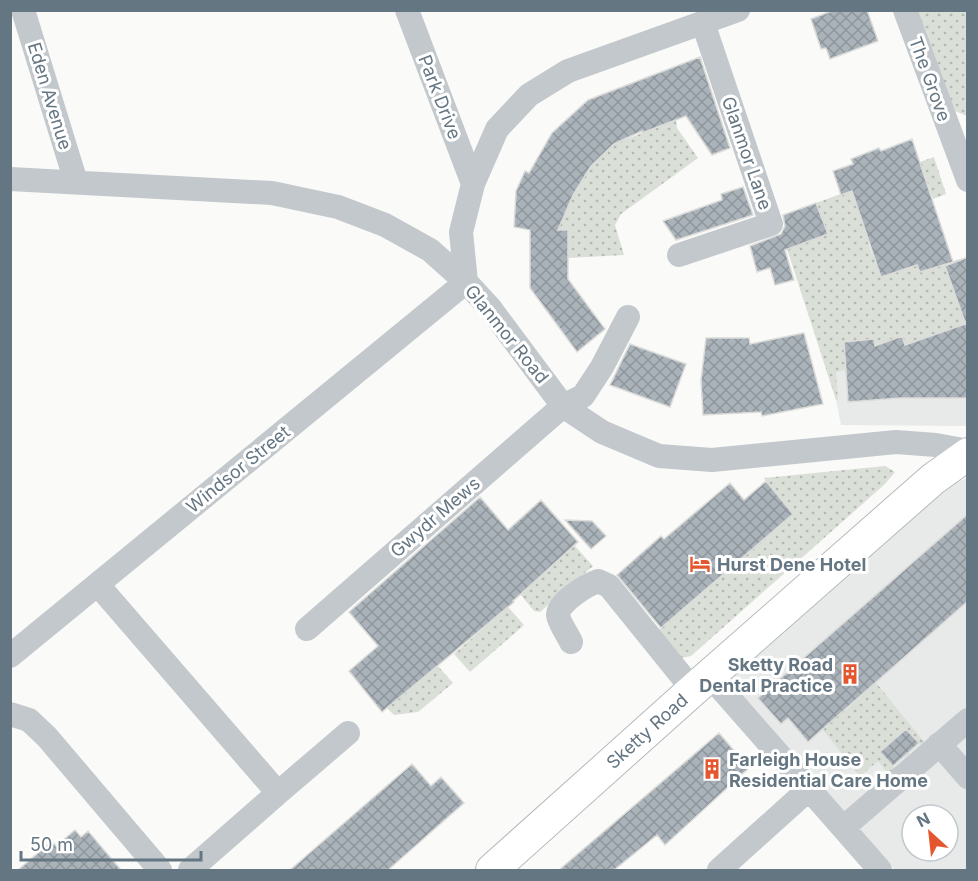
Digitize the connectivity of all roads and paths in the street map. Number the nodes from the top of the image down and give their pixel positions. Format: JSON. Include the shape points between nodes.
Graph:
{"nodes":[{"id":1,"x":23,"y":10,"type":"edge"},
{"id":2,"x":407,"y":10,"type":"edge"},
{"id":3,"x":738,"y":10,"type":"edge"},
{"id":4,"x":905,"y":10,"type":"edge"},
{"id":5,"x":704,"y":23,"type":"junction"},
{"id":6,"x":966,"y":169,"type":"edge"},
{"id":7,"x":10,"y":179,"type":"edge"},
{"id":8,"x":76,"y":182,"type":"junction"},
{"id":9,"x":473,"y":184,"type":"junction"},
{"id":10,"x":678,"y":255,"type":"dead end"},
{"id":11,"x":466,"y":282,"type":"junction"},
{"id":12,"x":628,"y":317,"type":"dead end"},
{"id":13,"x":563,"y":406,"type":"junction"},
{"id":14,"x":968,"y":453,"type":"edge"},
{"id":15,"x":98,"y":585,"type":"junction"},
{"id":16,"x":307,"y":629,"type":"dead end"},
{"id":17,"x":571,"y":642,"type":"dead end"},
{"id":18,"x":10,"y":656,"type":"edge"},
{"id":19,"x":701,"y":683,"type":"junction"},
{"id":20,"x":10,"y":714,"type":"edge"},
{"id":21,"x":968,"y":720,"type":"edge"},
{"id":22,"x":348,"y":733,"type":"dead end"},
{"id":23,"x":939,"y":744,"type":"junction"},
{"id":24,"x":968,"y":777,"type":"edge"},
{"id":25,"x":809,"y":789,"type":"junction"},
{"id":26,"x":278,"y":793,"type":"junction"},
{"id":27,"x":843,"y":828,"type":"junction"},
{"id":28,"x":147,"y":866,"type":"edge"},
{"id":29,"x":190,"y":870,"type":"edge"},
{"id":30,"x":492,"y":870,"type":"edge"},
{"id":31,"x":719,"y":870,"type":"edge"},
{"id":32,"x":879,"y":870,"type":"edge"}],
"edges":[{"from":1,"to":8,"type":"street","name":"Eden Avenue"},
{"from":2,"to":9,"type":"street","name":"Park Drive"},
{"from":3,"to":5,"type":"street"},
{"from":4,"to":6,"type":"street","name":"The Grove"},
{"from":5,"to":9,"type":"street","via":[[567,71],[529,95],[497,129]]},
{"from":5,"to":10,"type":"street","name":"Glanmor Lane","via":[[771,224]]},
{"from":7,"to":8,"type":"street","name":"Glanmor Road"},
{"from":8,"to":11,"type":"street","name":"Glanmor Road","via":[[272,193],[338,207],[385,225],[430,250]]},
{"from":9,"to":11,"type":"street","via":[[461,232]]},
{"from":11,"to":13,"type":"street","name":"Glanmor Road"},
{"from":11,"to":15,"type":"street","name":"Windsor Street"},
{"from":12,"to":13,"type":"street","name":"Gwydr Mews","via":[[584,396]]},
{"from":13,"to":14,"type":"street","name":"Glanmor Road","via":[[602,432],[659,456],[712,460],[896,442],[936,445]]},
{"from":13,"to":16,"type":"street","name":"Gwydr Mews"},
{"from":14,"to":19,"type":"main road","name":"Sketty Road","via":[[933,479]]},
{"from":15,"to":18,"type":"street","name":"Windsor Street"},
{"from":15,"to":26,"type":"street"},
{"from":17,"to":19,"type":"street","via":[[558,616],[560,607],[587,584],[598,581],[609,586]]},
{"from":19,"to":25,"type":"street"},
{"from":19,"to":30,"type":"main road","name":"Sketty Road"},
{"from":20,"to":28,"type":"street","via":[[29,720],[47,737]]},
{"from":21,"to":23,"type":"street"},
{"from":22,"to":26,"type":"street"},
{"from":23,"to":24,"type":"street"},
{"from":23,"to":27,"type":"street"},
{"from":25,"to":27,"type":"street"},
{"from":25,"to":31,"type":"street"},
{"from":26,"to":29,"type":"street"},
{"from":27,"to":32,"type":"street"}]}
